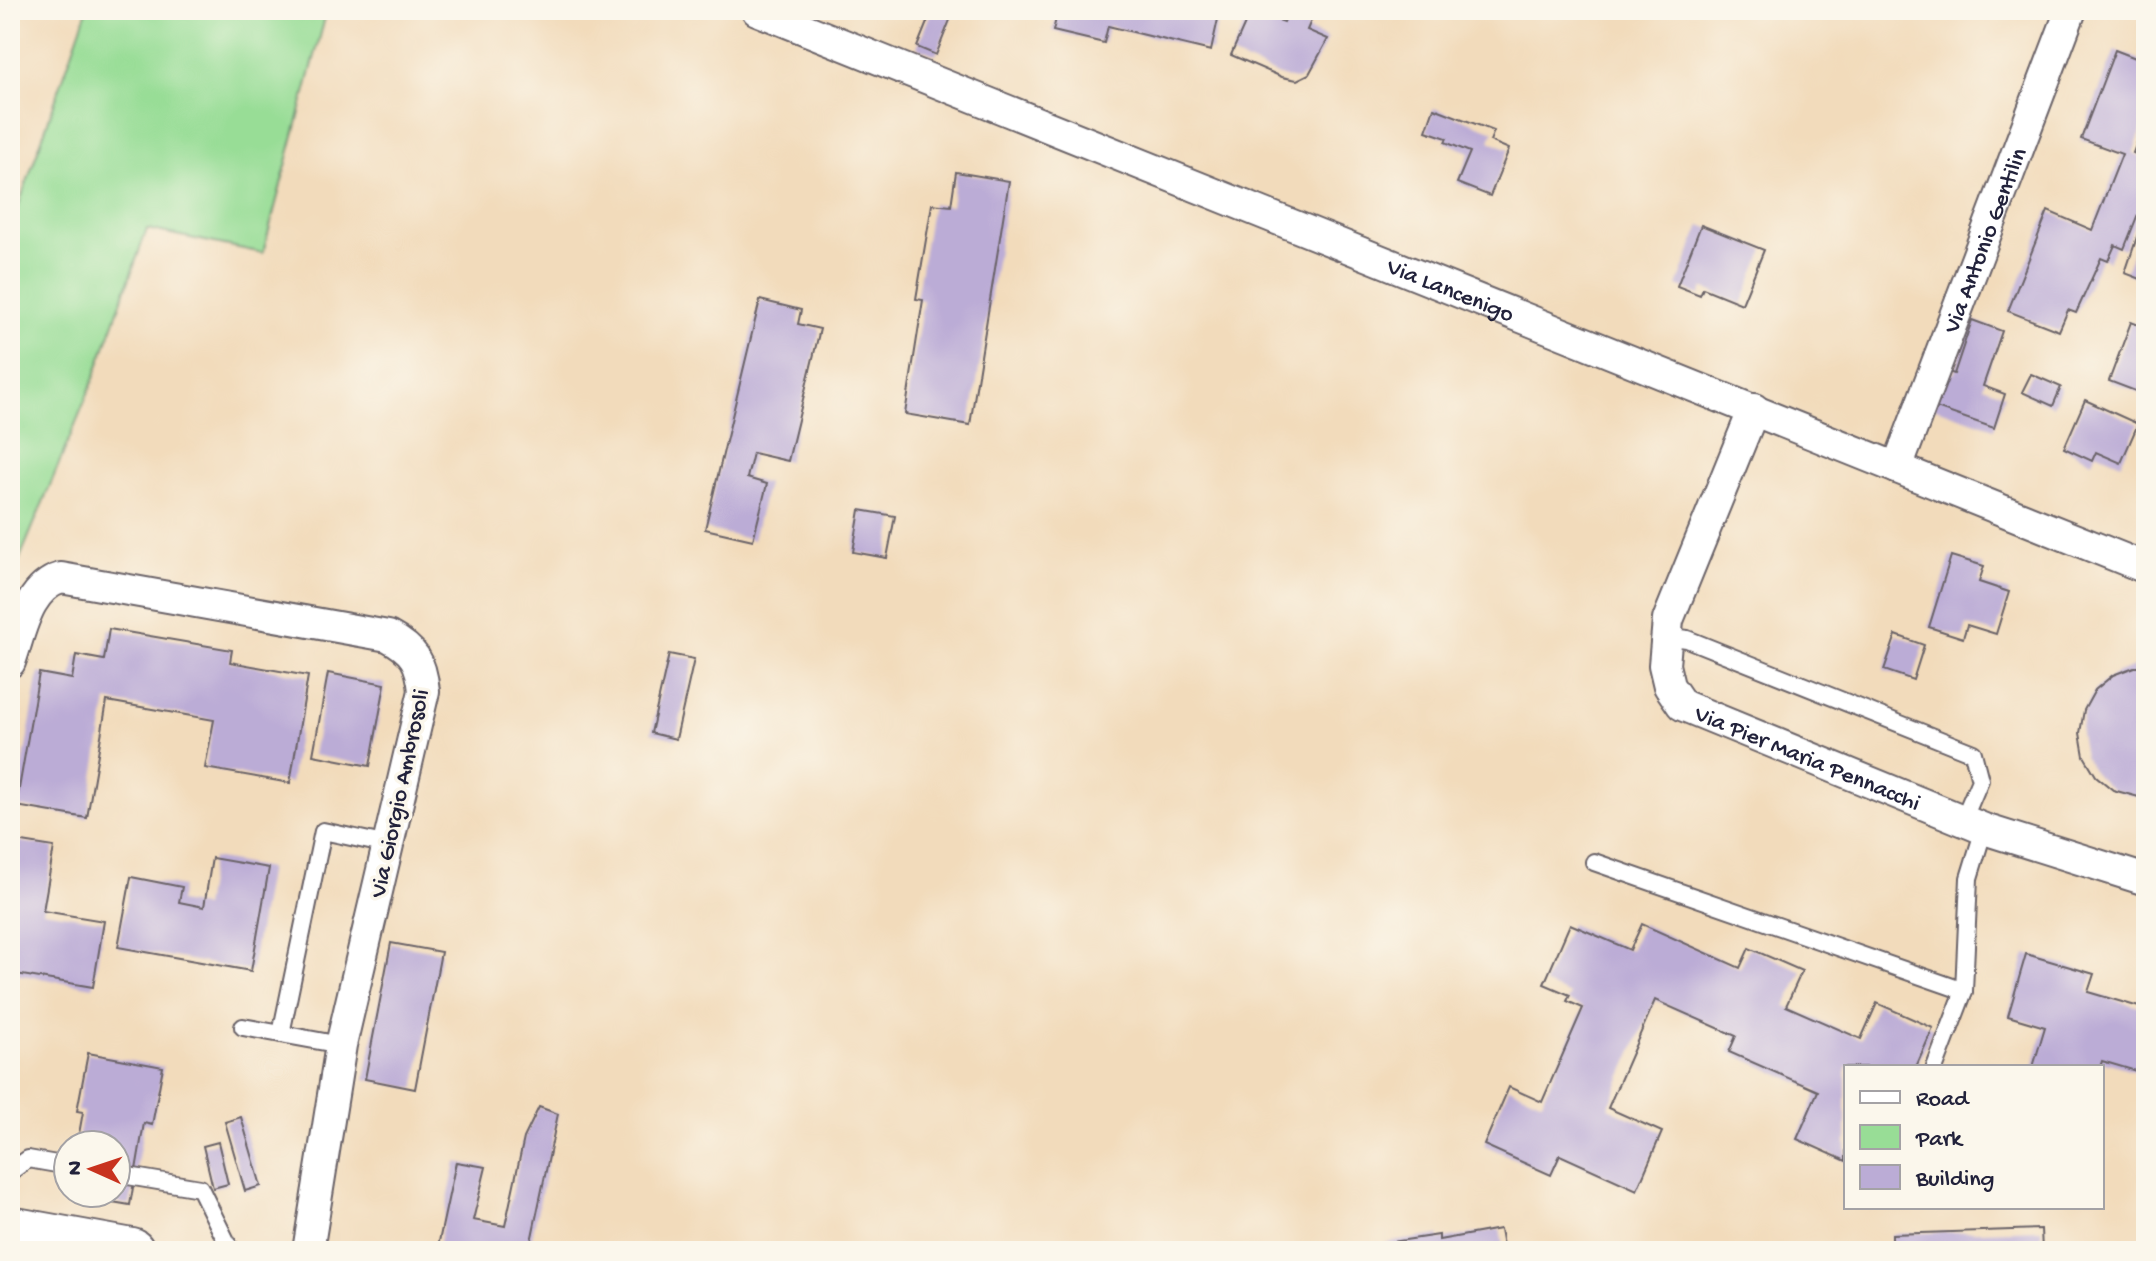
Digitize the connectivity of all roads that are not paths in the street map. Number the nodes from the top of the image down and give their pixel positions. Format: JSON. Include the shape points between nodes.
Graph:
{"nodes":[{"id":1,"x":757,"y":10,"type":"edge"},
{"id":2,"x":2071,"y":10,"type":"edge"},
{"id":3,"x":1754,"y":409,"type":"junction"},
{"id":4,"x":1897,"y":468,"type":"junction"},
{"id":5,"x":2146,"y":568,"type":"edge"},
{"id":6,"x":1665,"y":636,"type":"junction"},
{"id":7,"x":10,"y":662,"type":"edge"},
{"id":8,"x":1974,"y":825,"type":"junction"},
{"id":9,"x":388,"y":845,"type":"junction"},
{"id":10,"x":1594,"y":862,"type":"dead end"},
{"id":11,"x":2146,"y":880,"type":"edge"},
{"id":12,"x":1964,"y":991,"type":"junction"},
{"id":13,"x":243,"y":1027,"type":"dead end"},
{"id":14,"x":281,"y":1034,"type":"junction"},
{"id":15,"x":341,"y":1045,"type":"junction"},
{"id":16,"x":1936,"y":1065,"type":"edge"},
{"id":17,"x":52,"y":1163,"type":"edge"},
{"id":18,"x":10,"y":1172,"type":"edge"},
{"id":19,"x":132,"y":1177,"type":"edge"},
{"id":20,"x":10,"y":1229,"type":"edge"},
{"id":21,"x":75,"y":1246,"type":"edge"},
{"id":22,"x":132,"y":1251,"type":"edge"},
{"id":23,"x":231,"y":1251,"type":"edge"},
{"id":24,"x":308,"y":1251,"type":"edge"}],
"edges":[{"from":1,"to":3,"type":"street","name":"Via Lancenigo"},
{"from":2,"to":4,"type":"street","name":"Via Antonio Gentilin"},
{"from":3,"to":4,"type":"street","name":"Via Lancenigo"},
{"from":3,"to":6,"type":"street","name":"Via Pier Maria Pennacchi"},
{"from":4,"to":5,"type":"street","name":"Via Lancenigo"},
{"from":6,"to":8,"type":"street","name":"Via Pier Maria Pennacchi","via":[[1669,686],[1682,705]]},
{"from":6,"to":8,"type":"lane","via":[[1687,639],[1973,753],[1980,780]]},
{"from":7,"to":9,"type":"street","name":"Via Giorgio Ambrosoli","via":[[35,594],[61,578],[388,636],[409,647],[422,664],[424,691]]},
{"from":8,"to":11,"type":"street","name":"Via Pier Maria Pennacchi"},
{"from":8,"to":12,"type":"lane"},
{"from":9,"to":14,"type":"lane","via":[[323,831]]},
{"from":9,"to":15,"type":"street","name":"Via Giorgio Ambrosoli"},
{"from":10,"to":12,"type":"lane"},
{"from":12,"to":16,"type":"lane"},
{"from":13,"to":14,"type":"lane"},
{"from":14,"to":15,"type":"lane"},
{"from":15,"to":24,"type":"street","name":"Via Giorgio Ambrosoli"},
{"from":17,"to":18,"type":"lane","via":[[28,1159]]},
{"from":19,"to":23,"type":"lane","via":[[200,1188]]},
{"from":20,"to":21,"type":"main road"},
{"from":21,"to":22,"type":"main road"}]}
